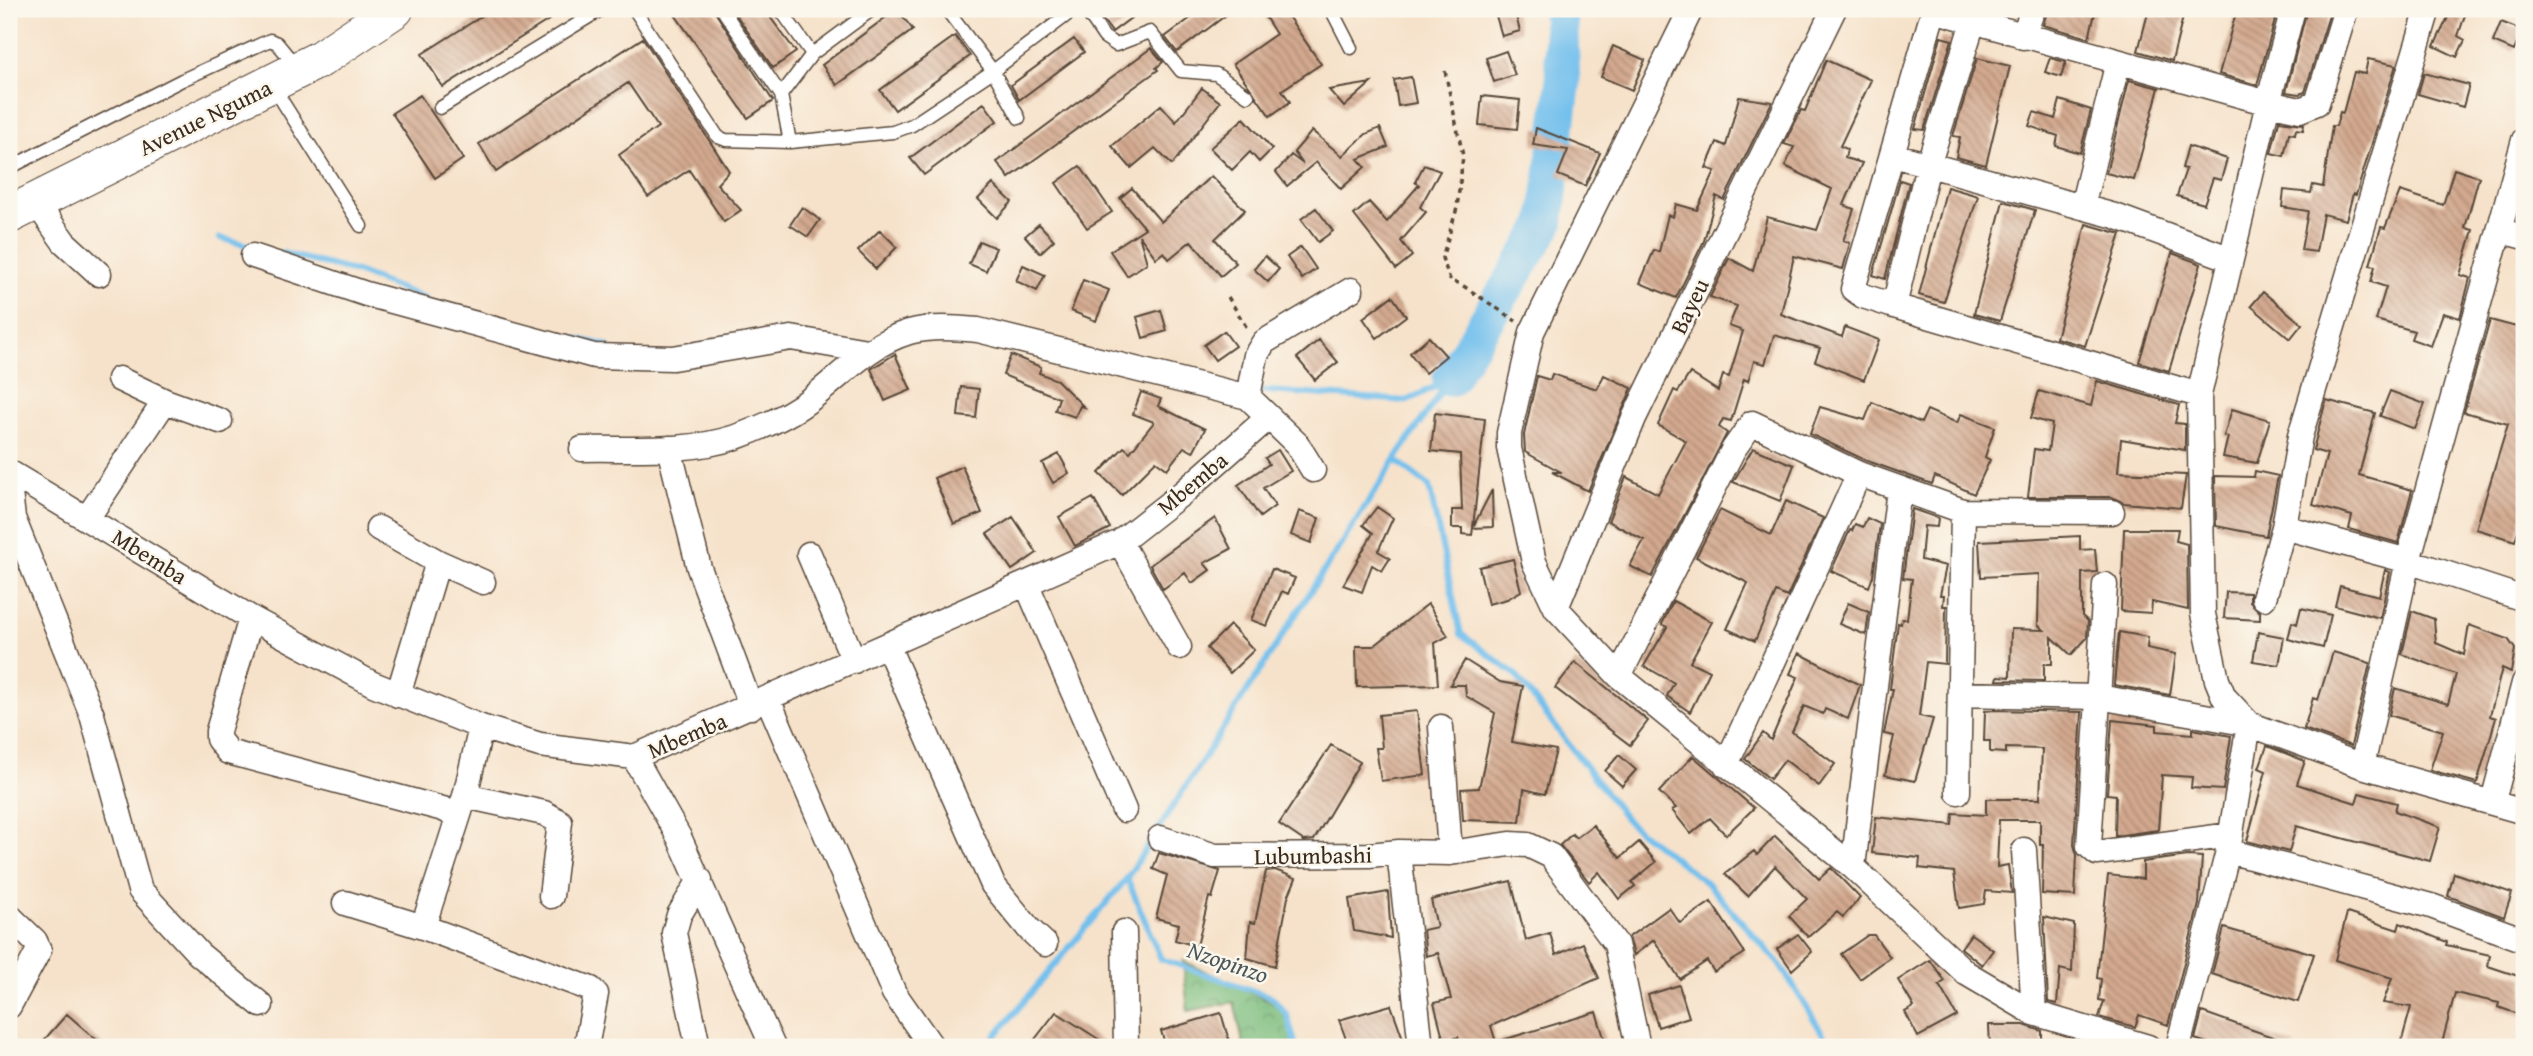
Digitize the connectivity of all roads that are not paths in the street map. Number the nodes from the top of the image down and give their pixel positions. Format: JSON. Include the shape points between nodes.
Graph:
{"nodes":[{"id":1,"x":395,"y":9,"type":"edge"},
{"id":2,"x":602,"y":9,"type":"edge"},
{"id":3,"x":634,"y":9,"type":"edge"},
{"id":4,"x":722,"y":9,"type":"edge"},
{"id":5,"x":780,"y":9,"type":"edge"},
{"id":6,"x":873,"y":9,"type":"edge"},
{"id":7,"x":946,"y":9,"type":"edge"},
{"id":8,"x":1075,"y":9,"type":"edge"},
{"id":9,"x":1085,"y":9,"type":"edge"},
{"id":10,"x":1331,"y":9,"type":"edge"},
{"id":11,"x":1691,"y":9,"type":"edge"},
{"id":12,"x":1834,"y":9,"type":"edge"},
{"id":13,"x":1934,"y":9,"type":"edge"},
{"id":14,"x":2033,"y":9,"type":"edge"},
{"id":15,"x":2293,"y":9,"type":"edge"},
{"id":16,"x":2347,"y":9,"type":"edge"},
{"id":17,"x":2428,"y":9,"type":"edge"},
{"id":18,"x":1975,"y":15,"type":"edge"},
{"id":19,"x":2023,"y":37,"type":"junction"},
{"id":20,"x":1351,"y":48,"type":"dead end"},
{"id":21,"x":812,"y":54,"type":"junction"},
{"id":22,"x":2118,"y":62,"type":"junction"},
{"id":23,"x":993,"y":71,"type":"junction"},
{"id":24,"x":286,"y":77,"type":"junction"},
{"id":25,"x":781,"y":95,"type":"junction"},
{"id":26,"x":1248,"y":96,"type":"dead end"},
{"id":27,"x":2268,"y":103,"type":"junction"},
{"id":28,"x":440,"y":108,"type":"dead end"},
{"id":29,"x":1019,"y":118,"type":"dead end"},
{"id":30,"x":2524,"y":140,"type":"edge"},
{"id":31,"x":790,"y":142,"type":"junction"},
{"id":32,"x":1893,"y":155,"type":"junction"},
{"id":33,"x":1928,"y":166,"type":"junction"},
{"id":34,"x":9,"y":168,"type":"edge"},
{"id":35,"x":2082,"y":207,"type":"junction"},
{"id":36,"x":22,"y":208,"type":"edge"},
{"id":37,"x":361,"y":226,"type":"dead end"},
{"id":38,"x":2513,"y":234,"type":"edge"},
{"id":39,"x":253,"y":256,"type":"dead end"},
{"id":40,"x":2231,"y":259,"type":"junction"},
{"id":41,"x":99,"y":274,"type":"dead end"},
{"id":42,"x":1350,"y":290,"type":"dead end"},
{"id":43,"x":1894,"y":306,"type":"junction"},
{"id":44,"x":867,"y":351,"type":"junction"},
{"id":45,"x":118,"y":379,"type":"dead end"},
{"id":46,"x":1250,"y":385,"type":"junction"},
{"id":47,"x":2199,"y":395,"type":"junction"},
{"id":48,"x":165,"y":401,"type":"junction"},
{"id":49,"x":1269,"y":417,"type":"junction"},
{"id":50,"x":220,"y":421,"type":"dead end"},
{"id":51,"x":669,"y":448,"type":"junction"},
{"id":52,"x":582,"y":449,"type":"dead end"},
{"id":53,"x":1313,"y":470,"type":"dead end"},
{"id":54,"x":9,"y":472,"type":"edge"},
{"id":55,"x":1859,"y":474,"type":"junction"},
{"id":56,"x":9,"y":484,"type":"edge"},
{"id":57,"x":1899,"y":489,"type":"junction"},
{"id":58,"x":1963,"y":510,"type":"junction"},
{"id":59,"x":2112,"y":512,"type":"dead end"},
{"id":60,"x":88,"y":517,"type":"junction"},
{"id":61,"x":11,"y":520,"type":"edge"},
{"id":62,"x":2284,"y":527,"type":"junction"},
{"id":63,"x":378,"y":528,"type":"dead end"},
{"id":64,"x":1120,"y":542,"type":"junction"},
{"id":65,"x":809,"y":554,"type":"dead end"},
{"id":66,"x":2408,"y":561,"type":"junction"},
{"id":67,"x":438,"y":562,"type":"junction"},
{"id":68,"x":483,"y":582,"type":"dead end"},
{"id":69,"x":1027,"y":585,"type":"junction"},
{"id":70,"x":2105,"y":585,"type":"dead end"},
{"id":71,"x":2264,"y":598,"type":"dead end"},
{"id":72,"x":2524,"y":599,"type":"edge"},
{"id":73,"x":1556,"y":608,"type":"junction"},
{"id":74,"x":251,"y":618,"type":"junction"},
{"id":75,"x":888,"y":647,"type":"junction"},
{"id":76,"x":1180,"y":647,"type":"dead end"},
{"id":77,"x":854,"y":661,"type":"junction"},
{"id":78,"x":1619,"y":676,"type":"junction"},
{"id":79,"x":2524,"y":683,"type":"edge"},
{"id":80,"x":1960,"y":694,"type":"junction"},
{"id":81,"x":398,"y":695,"type":"junction"},
{"id":82,"x":2099,"y":697,"type":"junction"},
{"id":83,"x":759,"y":703,"type":"junction"},
{"id":84,"x":2249,"y":724,"type":"junction"},
{"id":85,"x":481,"y":727,"type":"junction"},
{"id":86,"x":1441,"y":727,"type":"dead end"},
{"id":87,"x":634,"y":758,"type":"junction"},
{"id":88,"x":1726,"y":765,"type":"junction"},
{"id":89,"x":2362,"y":766,"type":"junction"},
{"id":90,"x":1958,"y":792,"type":"dead end"},
{"id":91,"x":2493,"y":801,"type":"junction"},
{"id":92,"x":461,"y":806,"type":"junction"},
{"id":93,"x":1124,"y":810,"type":"dead end"},
{"id":94,"x":2524,"y":812,"type":"edge"},
{"id":95,"x":1160,"y":838,"type":"dead end"},
{"id":96,"x":2230,"y":843,"type":"junction"},
{"id":97,"x":2024,"y":850,"type":"dead end"},
{"id":98,"x":1399,"y":852,"type":"junction"},
{"id":99,"x":1450,"y":853,"type":"junction"},
{"id":100,"x":1853,"y":867,"type":"junction"},
{"id":101,"x":700,"y":880,"type":"junction"},
{"id":102,"x":551,"y":896,"type":"dead end"},
{"id":103,"x":345,"y":903,"type":"dead end"},
{"id":104,"x":9,"y":916,"type":"edge"},
{"id":105,"x":423,"y":927,"type":"junction"},
{"id":106,"x":1124,"y":932,"type":"dead end"},
{"id":107,"x":2524,"y":940,"type":"edge"},
{"id":108,"x":1045,"y":944,"type":"dead end"},
{"id":109,"x":9,"y":1006,"type":"edge"},
{"id":110,"x":261,"y":1006,"type":"dead end"},
{"id":111,"x":2034,"y":1013,"type":"junction"},
{"id":112,"x":2070,"y":1036,"type":"edge"},
{"id":113,"x":696,"y":1037,"type":"dead end"},
{"id":114,"x":586,"y":1047,"type":"edge"},
{"id":115,"x":773,"y":1047,"type":"edge"},
{"id":116,"x":932,"y":1047,"type":"edge"},
{"id":117,"x":1126,"y":1047,"type":"edge"},
{"id":118,"x":1422,"y":1047,"type":"edge"},
{"id":119,"x":1637,"y":1047,"type":"edge"},
{"id":120,"x":2148,"y":1047,"type":"edge"},
{"id":121,"x":2178,"y":1047,"type":"edge"}],
"edges":[{"from":1,"to":24,"type":"main road","name":"Avenue Nguma"},
{"from":2,"to":28,"type":"lane"},
{"from":3,"to":31,"type":"lane","via":[[719,137]]},
{"from":4,"to":25,"type":"lane"},
{"from":5,"to":21,"type":"lane"},
{"from":6,"to":21,"type":"lane"},
{"from":7,"to":23,"type":"lane"},
{"from":8,"to":23,"type":"lane"},
{"from":9,"to":26,"type":"lane","via":[[1110,42],[1116,45],[1150,32],[1181,71],[1216,74]]},
{"from":10,"to":20,"type":"lane"},
{"from":11,"to":73,"type":"street","via":[[1532,332],[1509,433],[1510,465],[1534,562]]},
{"from":12,"to":73,"type":"street","name":"Bayeu","via":[[1634,418]]},
{"from":13,"to":18,"type":"street"},
{"from":13,"to":32,"type":"street"},
{"from":14,"to":19,"type":"street"},
{"from":15,"to":27,"type":"street"},
{"from":16,"to":27,"type":"street","via":[[2317,103],[2300,110]]},
{"from":17,"to":62,"type":"street","via":[[2300,436]]},
{"from":18,"to":19,"type":"street"},
{"from":18,"to":33,"type":"street"},
{"from":19,"to":22,"type":"street"},
{"from":21,"to":25,"type":"lane"},
{"from":22,"to":27,"type":"street"},
{"from":22,"to":35,"type":"street"},
{"from":23,"to":29,"type":"lane"},
{"from":23,"to":31,"type":"lane","via":[[903,128]]},
{"from":24,"to":34,"type":"lane","via":[[277,43],[270,40]]},
{"from":24,"to":36,"type":"main road","name":"Avenue Nguma"},
{"from":24,"to":37,"type":"lane"},
{"from":25,"to":31,"type":"lane"},
{"from":27,"to":40,"type":"street"},
{"from":30,"to":38,"type":"street"},
{"from":32,"to":33,"type":"street"},
{"from":32,"to":43,"type":"street","via":[[1853,289]]},
{"from":33,"to":35,"type":"street"},
{"from":33,"to":43,"type":"street"},
{"from":35,"to":40,"type":"street"},
{"from":36,"to":41,"type":"street"},
{"from":38,"to":66,"type":"street"},
{"from":39,"to":44,"type":"street","via":[[366,294],[594,356],[673,358],[791,338]]},
{"from":40,"to":47,"type":"street"},
{"from":42,"to":46,"type":"street","via":[[1264,342]]},
{"from":43,"to":47,"type":"street"},
{"from":44,"to":46,"type":"street","via":[[911,332],[949,327],[978,330],[1084,359]]},
{"from":44,"to":51,"type":"street","via":[[801,406],[734,438]]},
{"from":45,"to":48,"type":"street"},
{"from":46,"to":49,"type":"street"},
{"from":47,"to":84,"type":"street","via":[[2203,614],[2224,697]]},
{"from":48,"to":50,"type":"street"},
{"from":48,"to":60,"type":"street"},
{"from":49,"to":53,"type":"street","via":[[1297,444]]},
{"from":49,"to":64,"type":"street","name":"Mbemba"},
{"from":51,"to":52,"type":"street"},
{"from":51,"to":83,"type":"street","via":[[699,568]]},
{"from":54,"to":60,"type":"street","name":"Mbemba"},
{"from":55,"to":57,"type":"street"},
{"from":55,"to":78,"type":"street","via":[[1755,423],[1749,425]]},
{"from":55,"to":88,"type":"street"},
{"from":56,"to":61,"type":"street"},
{"from":57,"to":58,"type":"street"},
{"from":57,"to":100,"type":"street"},
{"from":58,"to":59,"type":"street"},
{"from":58,"to":80,"type":"street"},
{"from":60,"to":74,"type":"street","name":"Mbemba"},
{"from":61,"to":110,"type":"street","via":[[92,715],[140,890],[199,954]]},
{"from":62,"to":66,"type":"street"},
{"from":62,"to":71,"type":"street"},
{"from":63,"to":67,"type":"street"},
{"from":64,"to":69,"type":"street","name":"Mbemba"},
{"from":64,"to":76,"type":"street"},
{"from":65,"to":77,"type":"street"},
{"from":66,"to":72,"type":"street"},
{"from":66,"to":89,"type":"street"},
{"from":67,"to":68,"type":"street"},
{"from":67,"to":81,"type":"street"},
{"from":69,"to":75,"type":"street","name":"Mbemba"},
{"from":69,"to":93,"type":"street"},
{"from":70,"to":82,"type":"street"},
{"from":73,"to":78,"type":"street"},
{"from":74,"to":81,"type":"street","name":"Mbemba"},
{"from":74,"to":92,"type":"street","via":[[218,731],[221,745],[228,751],[443,808]]},
{"from":75,"to":77,"type":"street","name":"Mbemba"},
{"from":75,"to":108,"type":"street","via":[[993,885]]},
{"from":77,"to":83,"type":"street","name":"Mbemba"},
{"from":78,"to":88,"type":"street"},
{"from":79,"to":91,"type":"street"},
{"from":80,"to":82,"type":"street"},
{"from":80,"to":90,"type":"street"},
{"from":81,"to":85,"type":"street","name":"Mbemba"},
{"from":82,"to":84,"type":"street"},
{"from":82,"to":96,"type":"street","via":[[2091,850]]},
{"from":83,"to":87,"type":"street","name":"Mbemba"},
{"from":83,"to":116,"type":"street","via":[[894,993]]},
{"from":84,"to":89,"type":"street"},
{"from":84,"to":96,"type":"street"},
{"from":85,"to":87,"type":"street","name":"Mbemba","via":[[540,745]]},
{"from":85,"to":92,"type":"street"},
{"from":86,"to":99,"type":"street"},
{"from":87,"to":101,"type":"street"},
{"from":88,"to":100,"type":"street"},
{"from":89,"to":91,"type":"street"},
{"from":91,"to":94,"type":"street"},
{"from":92,"to":102,"type":"street","via":[[544,813],[561,822]]},
{"from":92,"to":105,"type":"street"},
{"from":95,"to":98,"type":"street","name":"Lubumbashi","via":[[1216,856]]},
{"from":96,"to":107,"type":"street"},
{"from":96,"to":121,"type":"street"},
{"from":97,"to":111,"type":"street"},
{"from":98,"to":99,"type":"street"},
{"from":98,"to":118,"type":"street","name":"Lubumbashi"},
{"from":99,"to":119,"type":"street","via":[[1528,845],[1561,866],[1616,944]]},
{"from":100,"to":111,"type":"street","via":[[1952,961]]},
{"from":101,"to":113,"type":"street","via":[[674,933]]},
{"from":101,"to":115,"type":"street"},
{"from":103,"to":105,"type":"street"},
{"from":104,"to":109,"type":"street","via":[[39,950]]},
{"from":105,"to":114,"type":"street","via":[[591,989],[597,1003]]},
{"from":106,"to":117,"type":"street"},
{"from":111,"to":112,"type":"street"},
{"from":112,"to":120,"type":"street"}]}
